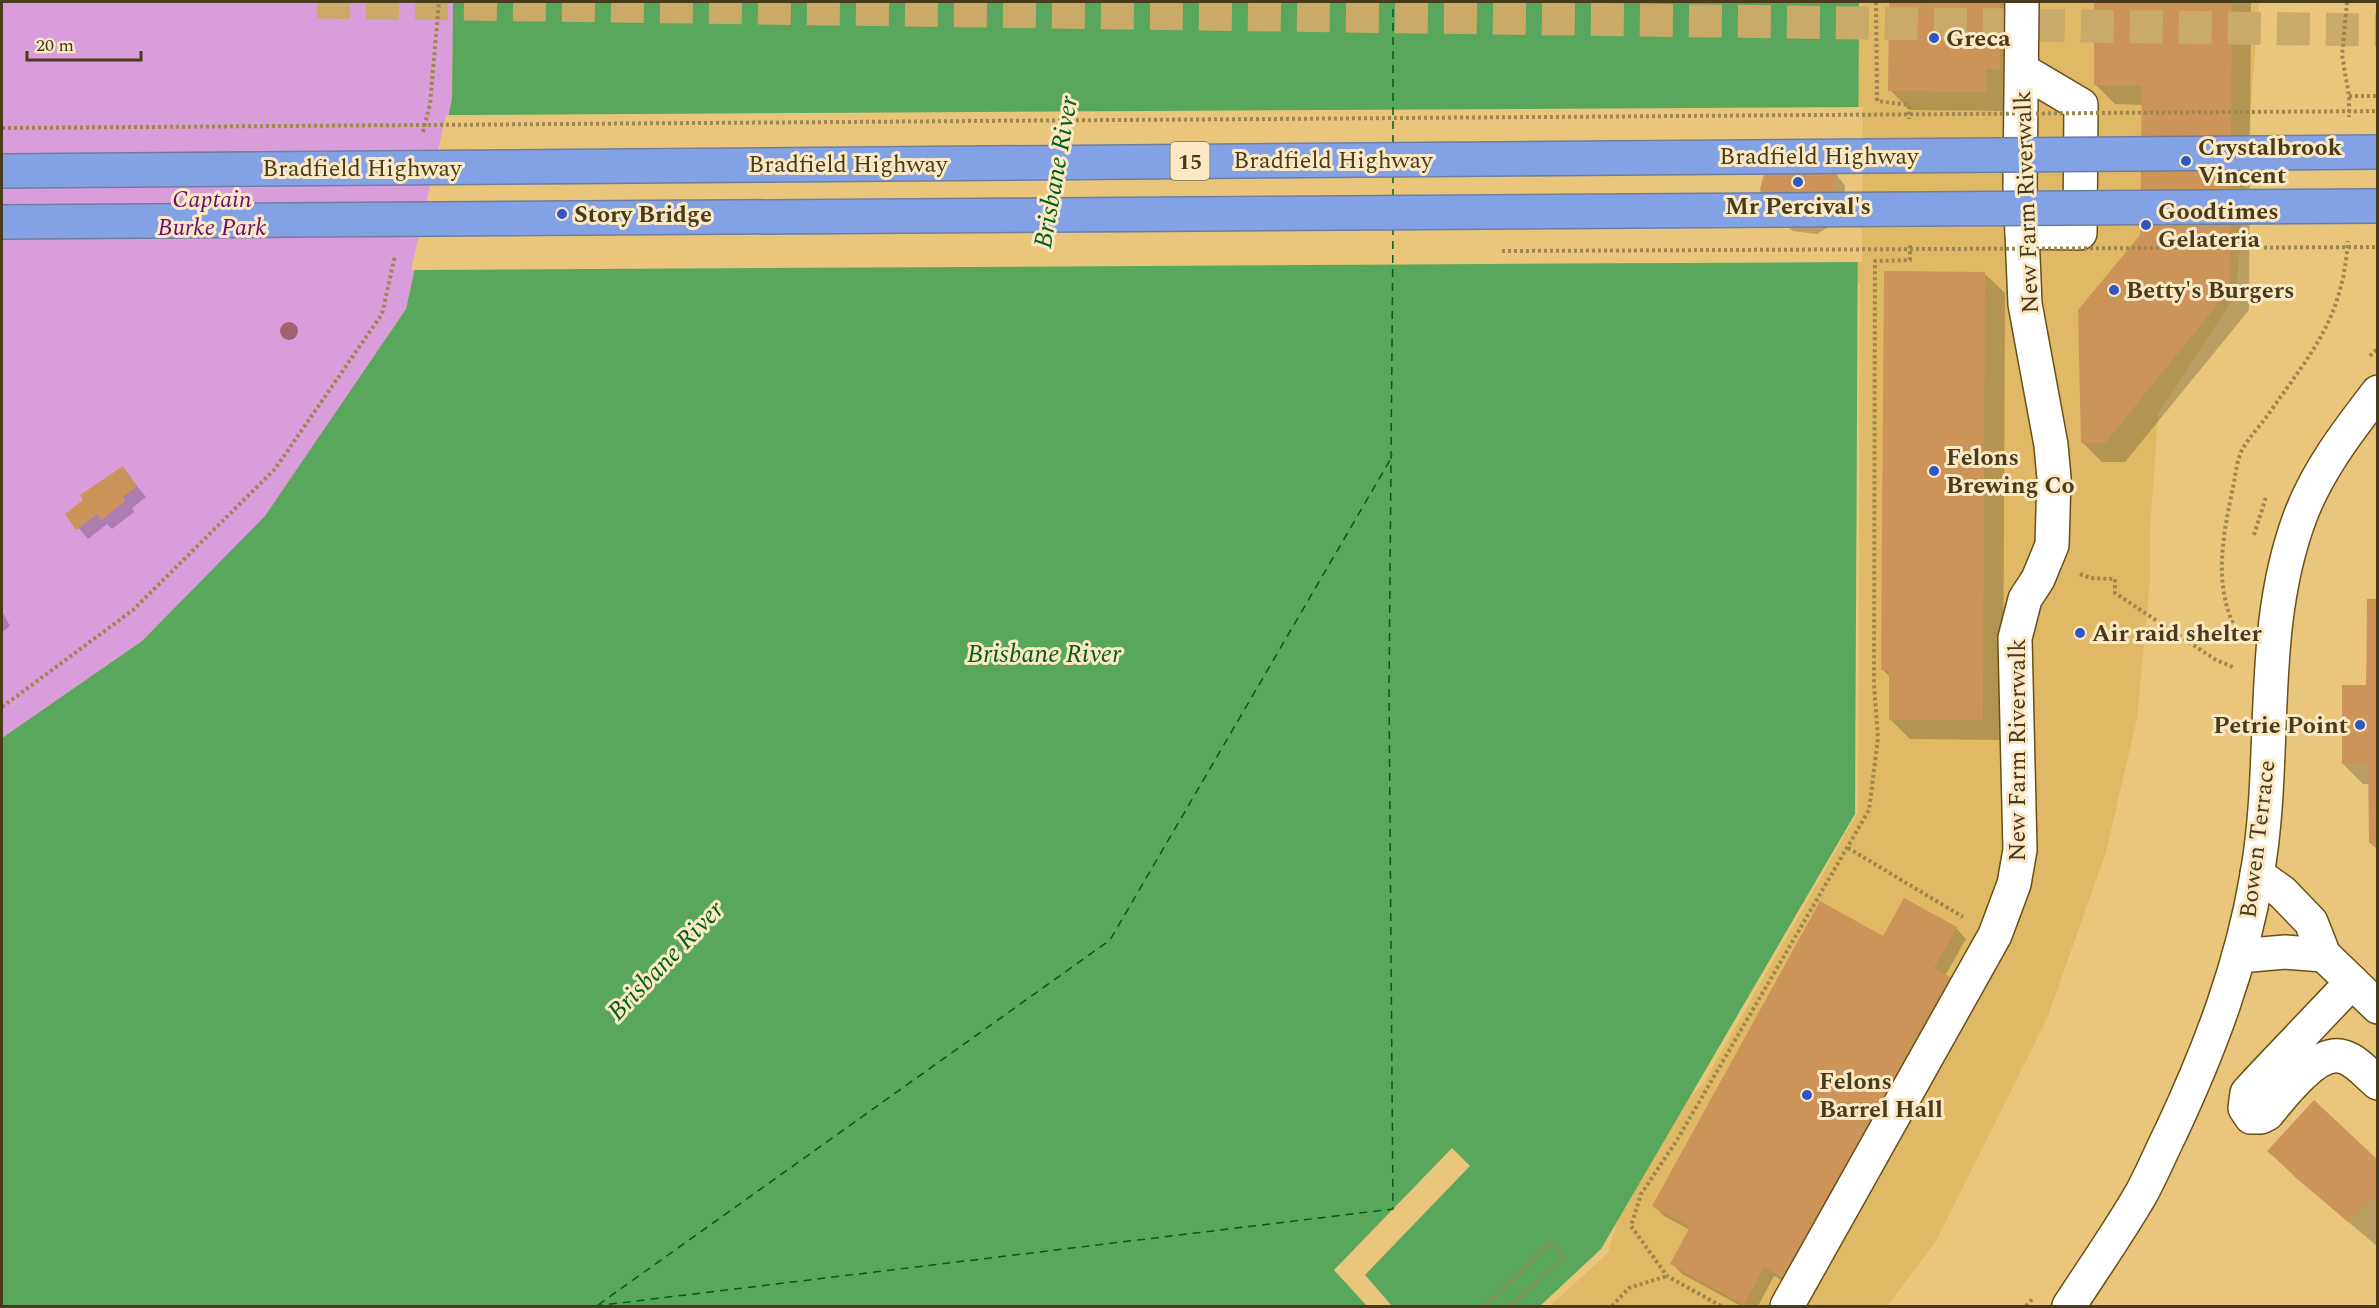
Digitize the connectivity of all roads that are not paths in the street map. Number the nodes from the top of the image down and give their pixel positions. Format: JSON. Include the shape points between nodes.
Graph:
{"nodes":[{"id":1,"x":2022,"y":2,"type":"edge"},
{"id":2,"x":2022,"y":70,"type":"junction"},
{"id":3,"x":2378,"y":152,"type":"edge"},
{"id":4,"x":2,"y":171,"type":"edge"},
{"id":5,"x":2378,"y":206,"type":"edge"},
{"id":6,"x":2,"y":222,"type":"edge"},
{"id":7,"x":2022,"y":232,"type":"junction"},
{"id":8,"x":2378,"y":392,"type":"edge"},
{"id":9,"x":2258,"y":874,"type":"junction"},
{"id":10,"x":2325,"y":955,"type":"junction"},
{"id":11,"x":2239,"y":956,"type":"junction"},
{"id":12,"x":2352,"y":982,"type":"junction"},
{"id":13,"x":2378,"y":1007,"type":"edge"},
{"id":14,"x":2378,"y":1083,"type":"edge"},
{"id":15,"x":1787,"y":1306,"type":"edge"},
{"id":16,"x":2069,"y":1306,"type":"edge"}],
"edges":[{"from":1,"to":2,"type":"street","name":"New Farm Riverwalk"},
{"from":2,"to":7,"type":"street","name":"New Farm Riverwalk"},
{"from":2,"to":7,"type":"street","via":[[2081,105],[2080,233]]},
{"from":3,"to":4,"type":"highway","name":"Bradfield Highway","number":"15","bridge":true},
{"from":5,"to":6,"type":"highway","number":"15","bridge":true},
{"from":7,"to":15,"type":"street","name":"New Farm Riverwalk","via":[[2025,304],[2054,478],[2047,561],[2025,599],[2015,638],[2020,850],[2014,884],[1995,935]]},
{"from":8,"to":9,"type":"street","name":"Bowen Terrace","via":[[2312,488],[2299,519],[2280,589]]},
{"from":9,"to":10,"type":"street","via":[[2311,922]]},
{"from":9,"to":11,"type":"street","name":"Bowen Terrace"},
{"from":10,"to":11,"type":"street","via":[[2285,952]]},
{"from":10,"to":12,"type":"street"},
{"from":11,"to":16,"type":"street","name":"Bowen Terrace","via":[[2192,1087],[2147,1182]]},
{"from":12,"to":13,"type":"street"},
{"from":12,"to":14,"type":"street","via":[[2247,1094],[2246,1114],[2256,1118],[2267,1114],[2315,1063],[2328,1056],[2354,1062]]}]}
